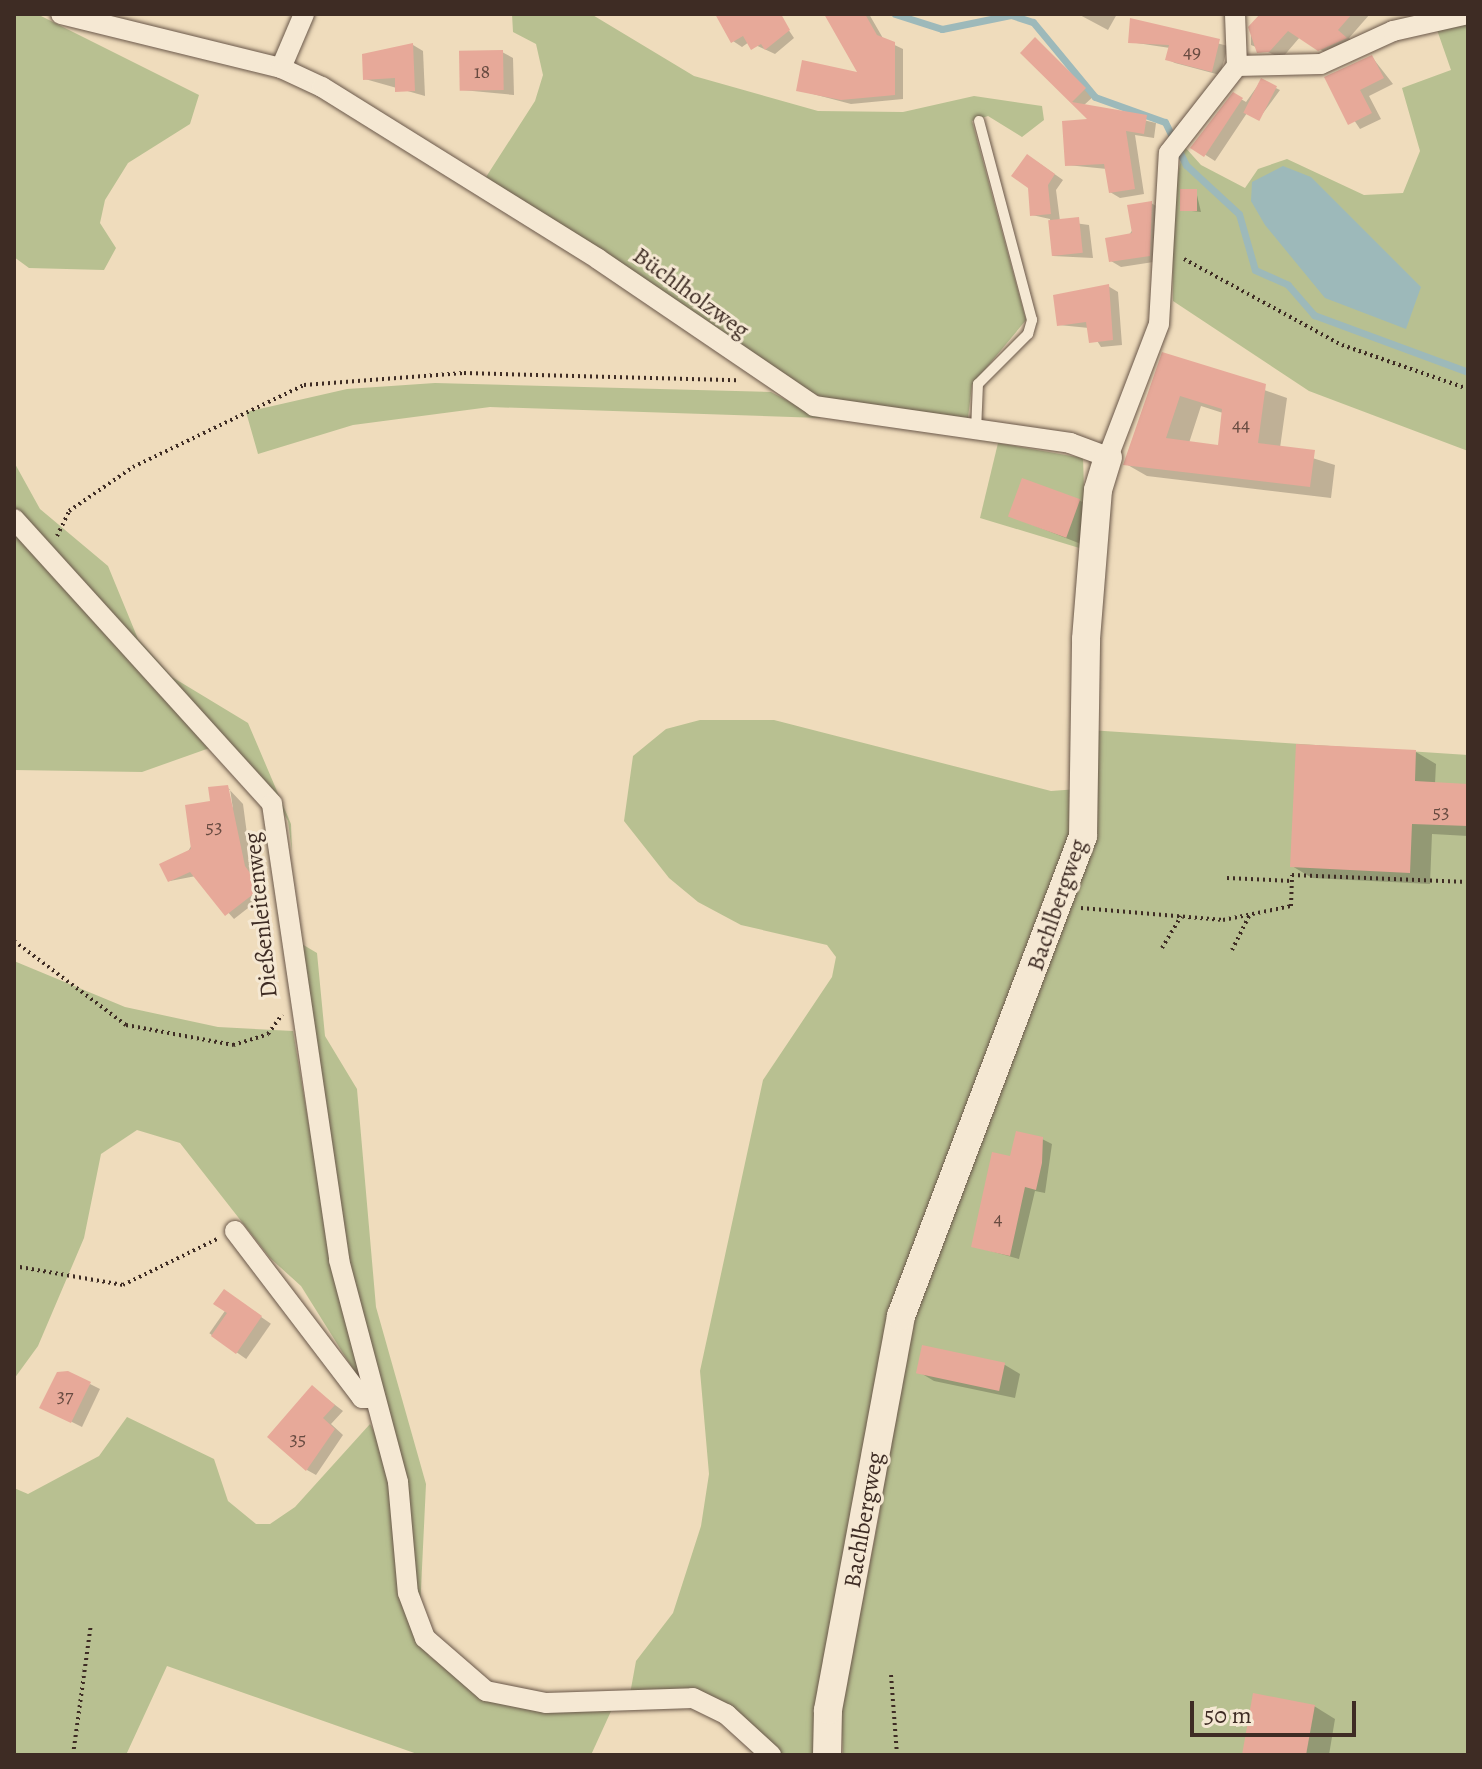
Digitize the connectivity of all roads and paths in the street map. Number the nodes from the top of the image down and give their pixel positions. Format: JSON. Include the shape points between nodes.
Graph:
{"nodes":[{"id":1,"x":61,"y":14,"type":"edge"},
{"id":2,"x":304,"y":14,"type":"edge"},
{"id":3,"x":1235,"y":14,"type":"edge"},
{"id":4,"x":1468,"y":14,"type":"edge"},
{"id":5,"x":1237,"y":66,"type":"junction"},
{"id":6,"x":281,"y":68,"type":"junction"},
{"id":7,"x":979,"y":121,"type":"dead end"},
{"id":8,"x":1199,"y":267,"type":"dead end"},
{"id":9,"x":759,"y":373,"type":"junction"},
{"id":10,"x":1468,"y":389,"type":"edge"},
{"id":11,"x":976,"y":431,"type":"junction"},
{"id":12,"x":1108,"y":457,"type":"junction"},
{"id":13,"x":14,"y":519,"type":"edge"},
{"id":14,"x":58,"y":542,"type":"dead end"},
{"id":15,"x":1227,"y":878,"type":"dead end"},
{"id":16,"x":1292,"y":881,"type":"junction"},
{"id":17,"x":1468,"y":882,"type":"edge"},
{"id":18,"x":1060,"y":902,"type":"junction"},
{"id":19,"x":1250,"y":914,"type":"junction"},
{"id":20,"x":1181,"y":916,"type":"junction"},
{"id":21,"x":14,"y":941,"type":"edge"},
{"id":22,"x":1162,"y":948,"type":"dead end"},
{"id":23,"x":1232,"y":950,"type":"dead end"},
{"id":24,"x":282,"y":1015,"type":"dead end"},
{"id":25,"x":235,"y":1231,"type":"joint"},
{"id":26,"x":14,"y":1266,"type":"edge"},
{"id":27,"x":372,"y":1398,"type":"junction"},
{"id":28,"x":91,"y":1624,"type":"dead end"},
{"id":29,"x":891,"y":1675,"type":"dead end"},
{"id":30,"x":73,"y":1755,"type":"edge"},
{"id":31,"x":771,"y":1755,"type":"edge"},
{"id":32,"x":827,"y":1755,"type":"edge"},
{"id":33,"x":897,"y":1755,"type":"edge"}],
"edges":[{"from":1,"to":6,"type":"street","name":"Büchlholzweg"},
{"from":2,"to":6,"type":"street"},
{"from":3,"to":5,"type":"street"},
{"from":4,"to":5,"type":"street","via":[[1393,31],[1321,64]]},
{"from":5,"to":12,"type":"street","name":"Bachlbergweg","via":[[1173,143],[1164,179],[1159,324]]},
{"from":6,"to":9,"type":"street","name":"Büchlholzweg","via":[[418,142]]},
{"from":7,"to":11,"type":"lane","via":[[1032,320],[1028,334],[978,384]]},
{"from":8,"to":10,"type":"path","via":[[1342,345]]},
{"from":9,"to":11,"type":"street","name":"Büchlholzweg","via":[[836,413]]},
{"from":9,"to":14,"type":"path","via":[[710,381],[464,373],[304,385],[133,467],[69,511],[59,522]]},
{"from":11,"to":12,"type":"street","name":"Büchlholzweg","via":[[1070,443]]},
{"from":12,"to":18,"type":"street","name":"Bachlbergweg","via":[[1098,490],[1082,710],[1086,817]]},
{"from":13,"to":27,"type":"street","name":"Dießenleitenweg","via":[[272,804],[304,1059],[339,1260]]},
{"from":15,"to":16,"type":"path"},
{"from":16,"to":17,"type":"path","via":[[1292,875]]},
{"from":16,"to":19,"type":"path","via":[[1291,906]]},
{"from":18,"to":20,"type":"path"},
{"from":18,"to":32,"type":"street","name":"Bachlbergweg","via":[[901,1316],[828,1710]]},
{"from":19,"to":20,"type":"path"},
{"from":19,"to":23,"type":"path"},
{"from":20,"to":22,"type":"path"},
{"from":21,"to":24,"type":"path","via":[[126,1025],[233,1045],[268,1034]]},
{"from":25,"to":26,"type":"path","via":[[123,1285]]},
{"from":25,"to":27,"type":"street","via":[[362,1398]]},
{"from":27,"to":31,"type":"street","name":"Dießenleitenweg","via":[[398,1482],[414,1616],[461,1676],[486,1691],[546,1703],[693,1698],[726,1714]]},
{"from":28,"to":30,"type":"path","via":[[89,1681]]},
{"from":29,"to":33,"type":"path"}]}
